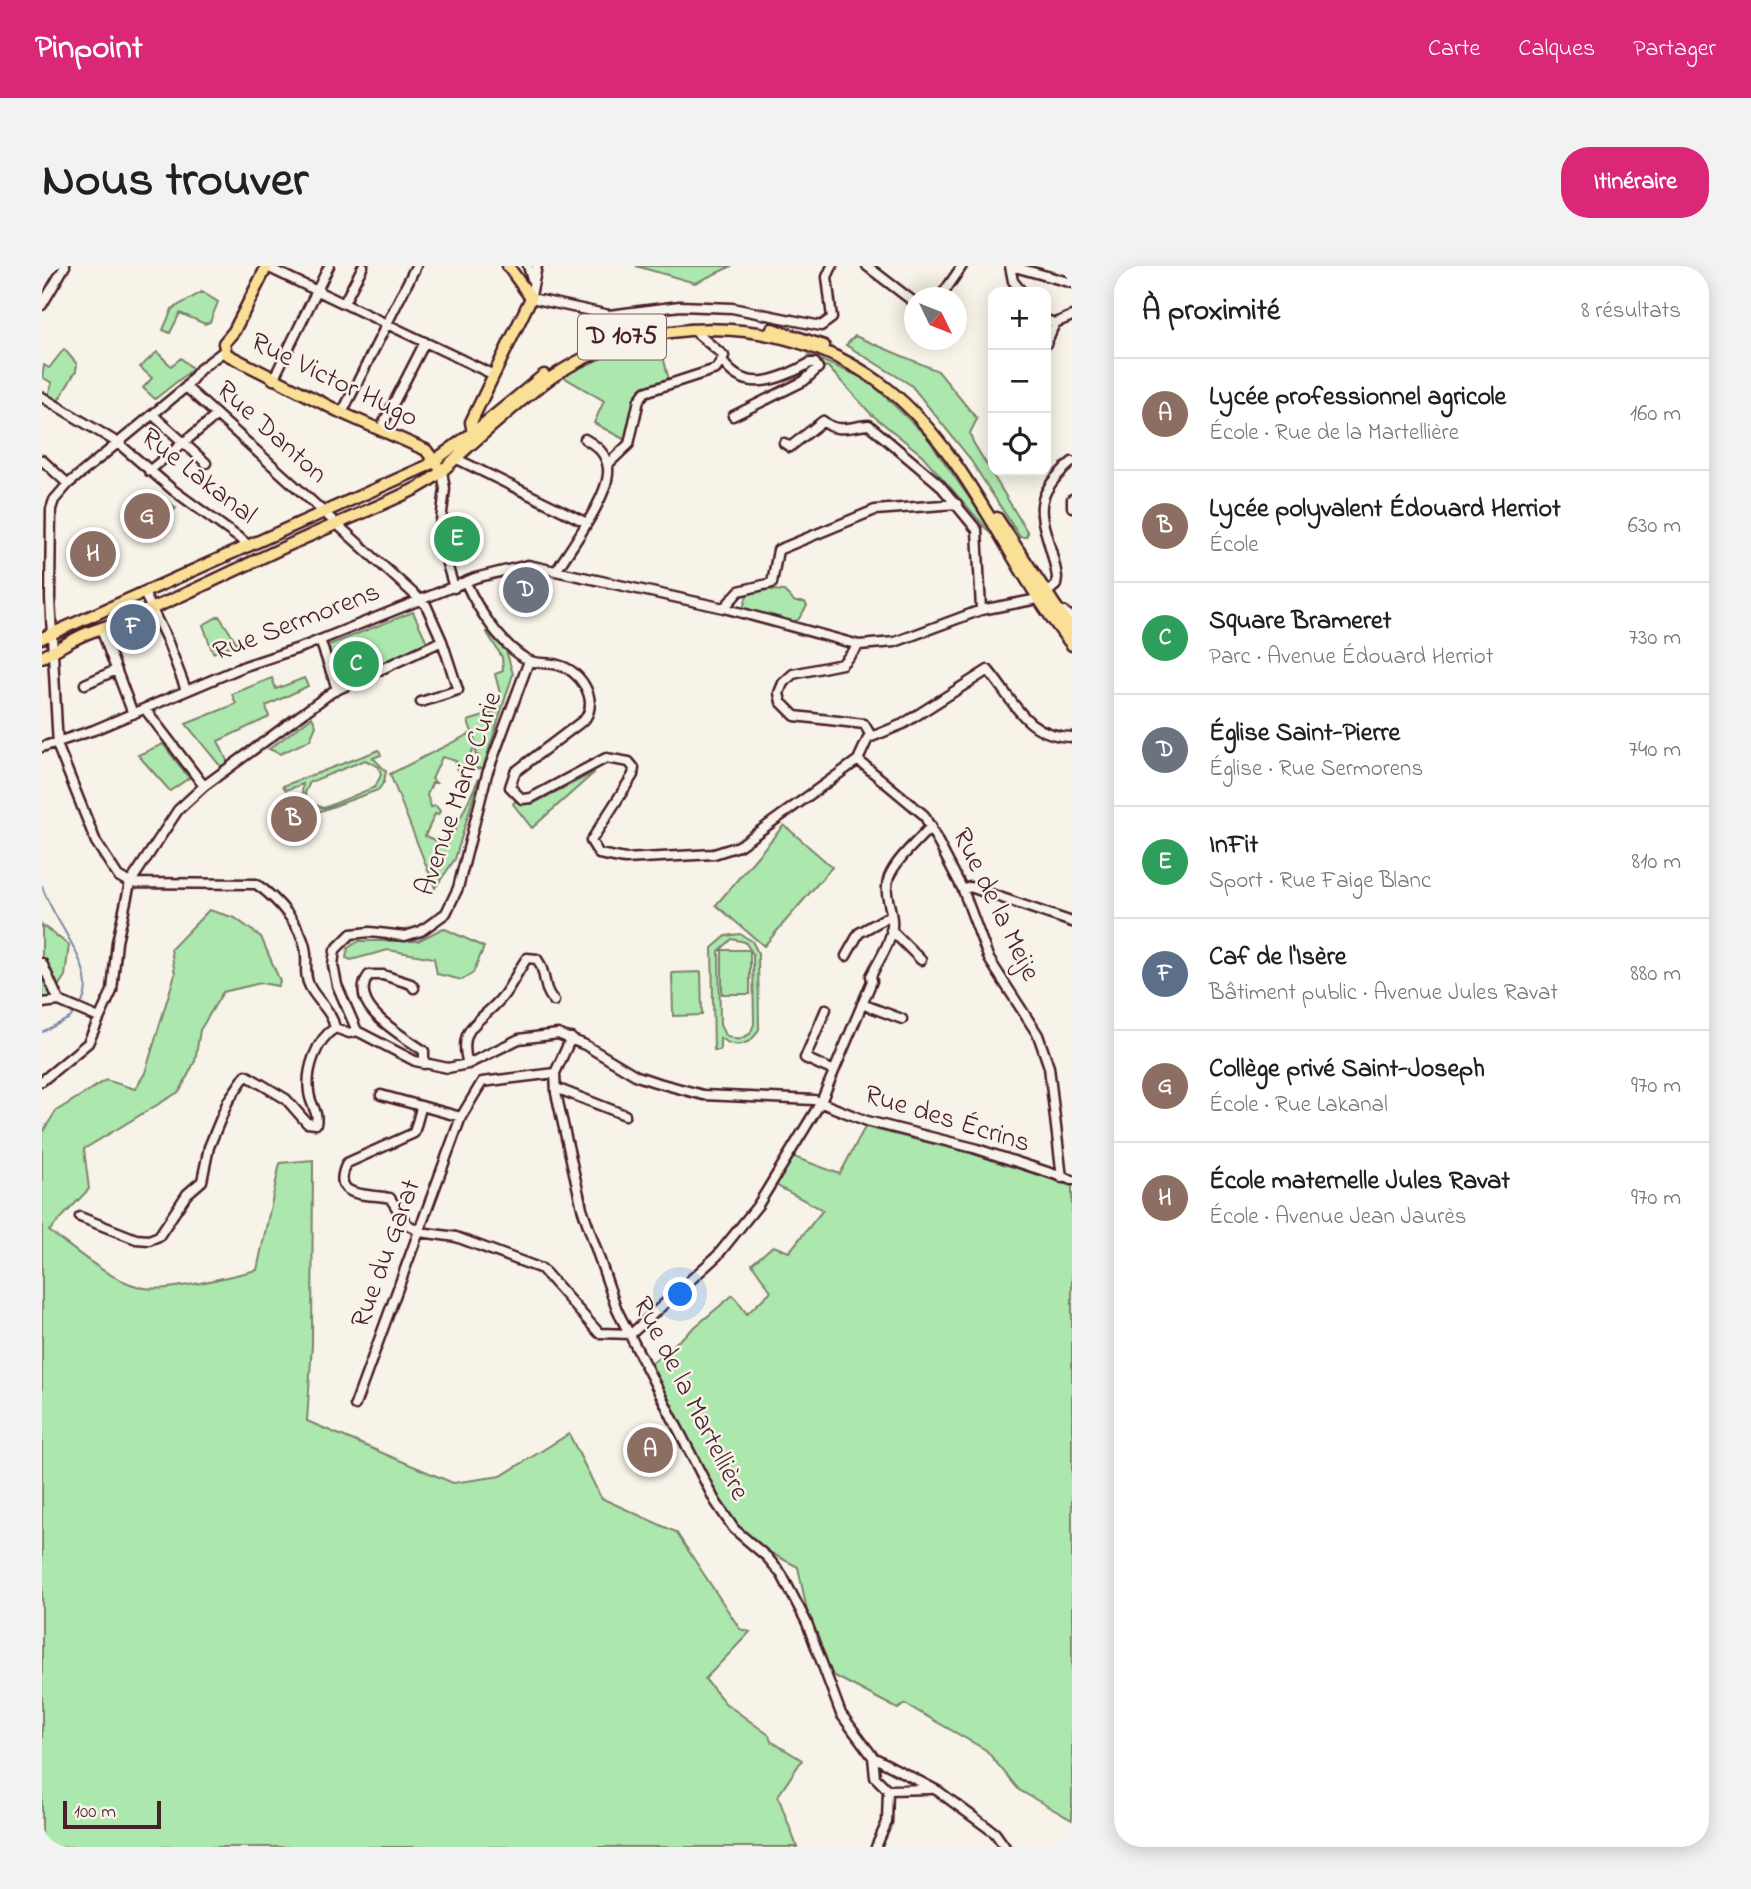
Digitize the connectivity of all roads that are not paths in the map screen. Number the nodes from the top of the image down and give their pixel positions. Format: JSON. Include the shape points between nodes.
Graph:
{"nodes":[{"id":1,"x":65,"y":266,"type":"edge"},
{"id":2,"x":267,"y":266,"type":"edge"},
{"id":3,"x":329,"y":266,"type":"edge"},
{"id":4,"x":363,"y":266,"type":"edge"},
{"id":5,"x":416,"y":266,"type":"edge"},
{"id":6,"x":508,"y":266,"type":"edge"},
{"id":7,"x":528,"y":266,"type":"edge"},
{"id":8,"x":537,"y":266,"type":"edge"},
{"id":9,"x":832,"y":266,"type":"edge"},
{"id":10,"x":867,"y":266,"type":"edge"},
{"id":11,"x":962,"y":266,"type":"edge"},
{"id":12,"x":1011,"y":266,"type":"edge"},
{"id":13,"x":533,"y":282,"type":"junction"},
{"id":14,"x":1072,"y":283,"type":"edge"},
{"id":15,"x":948,"y":287,"type":"edge"},
{"id":16,"x":1018,"y":287,"type":"edge"},
{"id":17,"x":317,"y":290,"type":"junction"},
{"id":18,"x":904,"y":296,"type":"edge"},
{"id":19,"x":531,"y":297,"type":"junction"},
{"id":20,"x":344,"y":303,"type":"junction"},
{"id":21,"x":42,"y":305,"type":"edge"},
{"id":22,"x":1072,"y":316,"type":"edge"},
{"id":23,"x":1051,"y":322,"type":"edge"},
{"id":24,"x":387,"y":323,"type":"junction"},
{"id":25,"x":1055,"y":323,"type":"junction"},
{"id":26,"x":692,"y":330,"type":"junction"},
{"id":27,"x":1051,"y":332,"type":"edge"},
{"id":28,"x":425,"y":342,"type":"junction"},
{"id":29,"x":224,"y":351,"type":"junction"},
{"id":30,"x":723,"y":362,"type":"junction"},
{"id":31,"x":494,"y":375,"type":"junction"},
{"id":32,"x":273,"y":380,"type":"junction"},
{"id":33,"x":186,"y":387,"type":"junction"},
{"id":34,"x":42,"y":397,"type":"edge"},
{"id":35,"x":342,"y":413,"type":"junction"},
{"id":36,"x":153,"y":415,"type":"junction"},
{"id":37,"x":217,"y":415,"type":"junction"},
{"id":38,"x":733,"y":416,"type":"dead end"},
{"id":39,"x":139,"y":426,"type":"junction"},
{"id":40,"x":380,"y":430,"type":"junction"},
{"id":41,"x":106,"y":434,"type":"junction"},
{"id":42,"x":476,"y":435,"type":"junction"},
{"id":43,"x":585,"y":439,"type":"dead end"},
{"id":44,"x":118,"y":443,"type":"junction"},
{"id":45,"x":184,"y":443,"type":"junction"},
{"id":46,"x":783,"y":443,"type":"dead end"},
{"id":47,"x":426,"y":450,"type":"junction"},
{"id":48,"x":454,"y":453,"type":"junction"},
{"id":49,"x":42,"y":460,"type":"edge"},
{"id":50,"x":434,"y":461,"type":"junction"},
{"id":51,"x":1072,"y":462,"type":"edge"},
{"id":52,"x":206,"y":463,"type":"dead end"},
{"id":53,"x":608,"y":464,"type":"junction"},
{"id":54,"x":149,"y":471,"type":"junction"},
{"id":55,"x":442,"y":471,"type":"junction"},
{"id":56,"x":68,"y":484,"type":"junction"},
{"id":57,"x":1072,"y":499,"type":"edge"},
{"id":58,"x":957,"y":504,"type":"junction"},
{"id":59,"x":1072,"y":508,"type":"edge"},
{"id":60,"x":324,"y":513,"type":"junction"},
{"id":61,"x":46,"y":515,"type":"edge"},
{"id":62,"x":585,"y":522,"type":"junction"},
{"id":63,"x":336,"y":524,"type":"junction"},
{"id":64,"x":46,"y":544,"type":"edge"},
{"id":65,"x":253,"y":544,"type":"junction"},
{"id":66,"x":261,"y":558,"type":"junction"},
{"id":67,"x":557,"y":570,"type":"junction"},
{"id":68,"x":466,"y":583,"type":"junction"},
{"id":69,"x":454,"y":588,"type":"junction"},
{"id":70,"x":1048,"y":592,"type":"junction"},
{"id":71,"x":144,"y":593,"type":"junction"},
{"id":72,"x":1038,"y":599,"type":"junction"},
{"id":73,"x":420,"y":601,"type":"junction"},
{"id":74,"x":1057,"y":607,"type":"junction"},
{"id":75,"x":149,"y":608,"type":"junction"},
{"id":76,"x":723,"y":608,"type":"junction"},
{"id":77,"x":1045,"y":608,"type":"junction"},
{"id":78,"x":981,"y":610,"type":"junction"},
{"id":79,"x":46,"y":612,"type":"edge"},
{"id":80,"x":1072,"y":617,"type":"edge"},
{"id":81,"x":65,"y":628,"type":"junction"},
{"id":82,"x":101,"y":629,"type":"junction"},
{"id":83,"x":1072,"y":631,"type":"edge"},
{"id":84,"x":54,"y":633,"type":"junction"},
{"id":85,"x":42,"y":638,"type":"edge"},
{"id":86,"x":320,"y":640,"type":"junction"},
{"id":87,"x":442,"y":641,"type":"junction"},
{"id":88,"x":66,"y":643,"type":"junction"},
{"id":89,"x":859,"y":645,"type":"junction"},
{"id":90,"x":1072,"y":645,"type":"edge"},
{"id":91,"x":54,"y":650,"type":"junction"},
{"id":92,"x":42,"y":657,"type":"edge"},
{"id":93,"x":529,"y":661,"type":"junction"},
{"id":94,"x":116,"y":670,"type":"junction"},
{"id":95,"x":85,"y":684,"type":"dead end"},
{"id":96,"x":337,"y":689,"type":"junction"},
{"id":97,"x":186,"y":690,"type":"junction"},
{"id":98,"x":421,"y":702,"type":"dead end"},
{"id":99,"x":145,"y":709,"type":"junction"},
{"id":100,"x":133,"y":713,"type":"junction"},
{"id":101,"x":1072,"y":737,"type":"edge"},
{"id":102,"x":869,"y":738,"type":"junction"},
{"id":103,"x":58,"y":744,"type":"junction"},
{"id":104,"x":42,"y":747,"type":"edge"},
{"id":105,"x":858,"y":761,"type":"junction"},
{"id":106,"x":204,"y":786,"type":"junction"},
{"id":107,"x":931,"y":826,"type":"junction"},
{"id":108,"x":130,"y":883,"type":"junction"},
{"id":109,"x":963,"y":890,"type":"junction"},
{"id":110,"x":891,"y":915,"type":"junction"},
{"id":111,"x":1072,"y":922,"type":"edge"},
{"id":112,"x":891,"y":930,"type":"junction"},
{"id":113,"x":846,"y":956,"type":"dead end"},
{"id":114,"x":921,"y":960,"type":"dead end"},
{"id":115,"x":42,"y":963,"type":"edge"},
{"id":116,"x":414,"y":988,"type":"dead end"},
{"id":117,"x":554,"y":1001,"type":"dead end"},
{"id":118,"x":42,"y":1003,"type":"edge"},
{"id":119,"x":62,"y":1003,"type":"junction"},
{"id":120,"x":862,"y":1004,"type":"junction"},
{"id":121,"x":826,"y":1009,"type":"dead end"},
{"id":122,"x":95,"y":1017,"type":"junction"},
{"id":123,"x":902,"y":1019,"type":"dead end"},
{"id":124,"x":335,"y":1028,"type":"junction"},
{"id":125,"x":357,"y":1031,"type":"junction"},
{"id":126,"x":571,"y":1038,"type":"junction"},
{"id":127,"x":424,"y":1064,"type":"junction"},
{"id":128,"x":468,"y":1064,"type":"junction"},
{"id":129,"x":834,"y":1071,"type":"junction"},
{"id":130,"x":555,"y":1073,"type":"junction"},
{"id":131,"x":42,"y":1081,"type":"edge"},
{"id":132,"x":556,"y":1088,"type":"junction"},
{"id":133,"x":381,"y":1095,"type":"dead end"},
{"id":134,"x":821,"y":1102,"type":"junction"},
{"id":135,"x":421,"y":1108,"type":"junction"},
{"id":136,"x":625,"y":1115,"type":"dead end"},
{"id":137,"x":461,"y":1117,"type":"junction"},
{"id":138,"x":1062,"y":1178,"type":"junction"},
{"id":139,"x":1072,"y":1180,"type":"edge"},
{"id":140,"x":80,"y":1217,"type":"dead end"},
{"id":141,"x":419,"y":1232,"type":"junction"},
{"id":142,"x":631,"y":1334,"type":"junction"},
{"id":143,"x":355,"y":1405,"type":"dead end"},
{"id":144,"x":873,"y":1757,"type":"junction"},
{"id":145,"x":888,"y":1790,"type":"junction"},
{"id":146,"x":938,"y":1791,"type":"junction"},
{"id":147,"x":876,"y":1847,"type":"edge"},
{"id":148,"x":1005,"y":1847,"type":"edge"}],
"edges":[{"from":1,"to":21,"type":"street"},
{"from":2,"to":17,"type":"street"},
{"from":2,"to":29,"type":"main road","via":[[224,343]]},
{"from":3,"to":17,"type":"street"},
{"from":4,"to":20,"type":"street"},
{"from":5,"to":24,"type":"street"},
{"from":6,"to":19,"type":"main road"},
{"from":7,"to":13,"type":"street"},
{"from":8,"to":13,"type":"street"},
{"from":9,"to":19,"type":"street","via":[[827,277],[832,318],[821,326],[732,308],[680,306],[610,315]]},
{"from":10,"to":18,"type":"street"},
{"from":11,"to":15,"type":"street"},
{"from":12,"to":14,"type":"street"},
{"from":12,"to":16,"type":"street"},
{"from":13,"to":19,"type":"street"},
{"from":17,"to":20,"type":"street"},
{"from":17,"to":32,"type":"street"},
{"from":19,"to":31,"type":"main road"},
{"from":20,"to":24,"type":"street"},
{"from":22,"to":25,"type":"street"},
{"from":23,"to":25,"type":"street"},
{"from":24,"to":28,"type":"street"},
{"from":24,"to":35,"type":"street"},
{"from":25,"to":27,"type":"street"},
{"from":26,"to":30,"type":"street","via":[[724,356]]},
{"from":26,"to":42,"type":"main road","number":"D 1075","via":[[633,339],[570,366]]},
{"from":26,"to":72,"type":"main road","number":"D 1075","via":[[736,329],[777,337],[832,357],[884,386],[941,444]]},
{"from":28,"to":31,"type":"street"},
{"from":28,"to":40,"type":"street"},
{"from":29,"to":32,"type":"main road","name":"Rue Victor Hugo"},
{"from":29,"to":33,"type":"street"},
{"from":30,"to":38,"type":"street","via":[[743,380],[766,383],[810,363],[818,368],[804,381]]},
{"from":30,"to":53,"type":"street","via":[[716,369],[645,393],[639,400],[629,444]]},
{"from":31,"to":42,"type":"main road","via":[[471,422]]},
{"from":32,"to":35,"type":"main road","name":"Rue Victor Hugo"},
{"from":33,"to":36,"type":"street"},
{"from":33,"to":37,"type":"street","name":"Rue Danton"},
{"from":34,"to":41,"type":"street","name":"Rue Lakanal"},
{"from":35,"to":40,"type":"main road","name":"Rue Victor Hugo"},
{"from":36,"to":39,"type":"street"},
{"from":36,"to":45,"type":"street"},
{"from":37,"to":45,"type":"street"},
{"from":37,"to":60,"type":"street","name":"Rue Danton"},
{"from":39,"to":41,"type":"street"},
{"from":39,"to":44,"type":"street"},
{"from":40,"to":47,"type":"main road","name":"Rue Victor Hugo"},
{"from":41,"to":44,"type":"street","name":"Rue Lakanal"},
{"from":42,"to":48,"type":"main road"},
{"from":42,"to":70,"type":"main road","number":"D 1075","via":[[542,376],[567,360],[631,334],[707,323],[760,326],[798,335],[868,368],[922,413],[946,440]]},
{"from":43,"to":53,"type":"street","via":[[600,448]]},
{"from":44,"to":54,"type":"street","name":"Rue Lakanal"},
{"from":44,"to":56,"type":"street"},
{"from":45,"to":52,"type":"street"},
{"from":45,"to":54,"type":"street"},
{"from":46,"to":58,"type":"street","via":[[790,447],[823,421],[830,427],[869,425]]},
{"from":47,"to":48,"type":"main road","name":"Rue Victor Hugo"},
{"from":47,"to":50,"type":"main road","name":"Rue Victor Hugo"},
{"from":48,"to":50,"type":"main road"},
{"from":48,"to":55,"type":"main road"},
{"from":48,"to":62,"type":"street"},
{"from":49,"to":56,"type":"street"},
{"from":50,"to":55,"type":"main road","name":"Rue Victor Hugo"},
{"from":50,"to":60,"type":"main road"},
{"from":51,"to":70,"type":"street","via":[[1048,485],[1041,504],[1041,522],[1057,577]]},
{"from":53,"to":62,"type":"street","via":[[604,491]]},
{"from":54,"to":65,"type":"street","name":"Rue Lakanal"},
{"from":55,"to":63,"type":"main road","via":[[421,486]]},
{"from":55,"to":69,"type":"street","via":[[445,489],[439,536]]},
{"from":56,"to":61,"type":"street"},
{"from":57,"to":59,"type":"street"},
{"from":58,"to":76,"type":"street","via":[[875,510],[807,536],[778,550],[772,583],[739,591]]},
{"from":58,"to":78,"type":"street","via":[[977,530]]},
{"from":60,"to":63,"type":"street","name":"Rue Danton"},
{"from":60,"to":65,"type":"main road"},
{"from":61,"to":64,"type":"street"},
{"from":62,"to":67,"type":"street"},
{"from":63,"to":66,"type":"main road"},
{"from":63,"to":73,"type":"street","name":"Rue Danton"},
{"from":64,"to":79,"type":"street"},
{"from":65,"to":66,"type":"main road"},
{"from":65,"to":71,"type":"main road"},
{"from":66,"to":75,"type":"main road"},
{"from":67,"to":68,"type":"street","name":"Rue Sermorens","via":[[528,565]]},
{"from":67,"to":76,"type":"street","name":"Rue Sermorens"},
{"from":68,"to":69,"type":"street","name":"Rue Sermorens"},
{"from":68,"to":93,"type":"street","via":[[487,618]]},
{"from":69,"to":73,"type":"street","name":"Rue Sermorens"},
{"from":70,"to":72,"type":"main road"},
{"from":70,"to":74,"type":"main road","number":"D 1075"},
{"from":71,"to":75,"type":"street"},
{"from":71,"to":81,"type":"main road"},
{"from":72,"to":77,"type":"main road","number":"D 1075"},
{"from":72,"to":78,"type":"street"},
{"from":73,"to":86,"type":"street","name":"Rue Sermorens"},
{"from":73,"to":87,"type":"street","name":"Rue Danton"},
{"from":74,"to":77,"type":"street"},
{"from":74,"to":80,"type":"street"},
{"from":74,"to":83,"type":"main road","number":"D 1075"},
{"from":75,"to":82,"type":"main road"},
{"from":75,"to":97,"type":"street"},
{"from":76,"to":89,"type":"street","name":"Rue Sermorens"},
{"from":77,"to":90,"type":"main road","number":"D 1075"},
{"from":78,"to":89,"type":"street","via":[[895,642]]},
{"from":79,"to":84,"type":"street"},
{"from":81,"to":84,"type":"main road"},
{"from":81,"to":88,"type":"main road","via":[[60,637]]},
{"from":82,"to":88,"type":"main road"},
{"from":82,"to":94,"type":"street"},
{"from":84,"to":85,"type":"main road"},
{"from":84,"to":91,"type":"street"},
{"from":86,"to":96,"type":"street"},
{"from":86,"to":97,"type":"street","name":"Rue Sermorens"},
{"from":87,"to":96,"type":"street"},
{"from":87,"to":98,"type":"street","name":"Rue Danton","via":[[458,690]]},
{"from":88,"to":91,"type":"main road"},
{"from":89,"to":102,"type":"street","via":[[842,664],[793,674],[779,693],[786,710],[795,716],[864,724]]},
{"from":91,"to":92,"type":"main road"},
{"from":91,"to":103,"type":"street"},
{"from":93,"to":105,"type":"street","via":[[569,670],[588,692],[591,706],[584,719],[515,772],[510,780],[515,794],[531,798],[606,758],[629,762],[634,768],[594,833],[592,845],[599,853],[625,859],[730,850]]},
{"from":93,"to":125,"type":"street","name":"Avenue Marie Curie","via":[[487,774],[458,888],[446,913],[405,936],[351,934],[335,950],[332,965],[337,985]]},
{"from":94,"to":95,"type":"street"},
{"from":94,"to":100,"type":"street"},
{"from":96,"to":106,"type":"street"},
{"from":97,"to":99,"type":"street","name":"Rue Sermorens"},
{"from":99,"to":100,"type":"street","name":"Rue Sermorens"},
{"from":99,"to":106,"type":"street"},
{"from":100,"to":103,"type":"street","name":"Rue Sermorens"},
{"from":101,"to":102,"type":"street","via":[[1052,736],[1027,723],[988,670],[903,724]]},
{"from":102,"to":105,"type":"street"},
{"from":103,"to":104,"type":"street","name":"Rue Sermorens"},
{"from":103,"to":108,"type":"street","via":[[96,842],[118,876]]},
{"from":105,"to":107,"type":"street","name":"Rue de la Meije","via":[[925,815]]},
{"from":106,"to":108,"type":"street","via":[[166,825]]},
{"from":107,"to":109,"type":"street","name":"Rue de la Meije"},
{"from":107,"to":110,"type":"street","via":[[892,871],[886,892]]},
{"from":108,"to":122,"type":"street","via":[[112,991]]},
{"from":108,"to":124,"type":"street","via":[[256,884],[270,893],[296,928],[307,951],[310,988],[334,1018]]},
{"from":109,"to":111,"type":"street","via":[[971,887]]},
{"from":109,"to":138,"type":"street","name":"Rue de la Meije","via":[[989,959],[1038,1035],[1049,1067]]},
{"from":110,"to":112,"type":"street"},
{"from":110,"to":113,"type":"street","via":[[859,933]]},
{"from":112,"to":114,"type":"street"},
{"from":112,"to":120,"type":"street"},
{"from":115,"to":119,"type":"street"},
{"from":116,"to":127,"type":"street","via":[[383,975],[369,975],[363,995],[377,1014],[424,1051]]},
{"from":117,"to":128,"type":"street","via":[[544,984],[544,968],[537,959],[527,958],[503,997],[467,1032],[464,1051]]},
{"from":118,"to":119,"type":"street"},
{"from":119,"to":122,"type":"street"},
{"from":120,"to":123,"type":"street"},
{"from":120,"to":129,"type":"street"},
{"from":121,"to":129,"type":"street","via":[[805,1058]]},
{"from":122,"to":131,"type":"street","via":[[88,1043]]},
{"from":124,"to":125,"type":"street"},
{"from":124,"to":140,"type":"street","via":[[321,1040],[312,1065],[308,1091],[317,1113],[316,1124],[307,1123],[286,1099],[246,1075],[228,1101],[209,1147],[202,1181],[187,1194],[159,1236],[136,1239]]},
{"from":125,"to":127,"type":"street"},
{"from":126,"to":128,"type":"street","via":[[531,1035]]},
{"from":126,"to":130,"type":"street","name":"Rue de la Martellière"},
{"from":126,"to":134,"type":"street","via":[[637,1076],[703,1095]]},
{"from":127,"to":128,"type":"street","via":[[449,1068]]},
{"from":129,"to":134,"type":"street"},
{"from":130,"to":132,"type":"street","name":"Rue de la Martellière"},
{"from":130,"to":137,"type":"street","name":"Rue du Garat","via":[[482,1082]]},
{"from":132,"to":136,"type":"street"},
{"from":132,"to":142,"type":"street","name":"Rue de la Martellière","via":[[582,1208],[617,1310]]},
{"from":133,"to":135,"type":"street"},
{"from":134,"to":138,"type":"street","name":"Rue des Écrins","via":[[867,1121],[974,1147]]},
{"from":134,"to":142,"type":"street","via":[[758,1205],[730,1241]]},
{"from":135,"to":137,"type":"street"},
{"from":135,"to":141,"type":"street","via":[[414,1133],[355,1157],[342,1179],[353,1194],[390,1198],[407,1224]]},
{"from":137,"to":141,"type":"street","name":"Rue du Garat"},
{"from":138,"to":139,"type":"street","name":"Rue des Écrins"},
{"from":141,"to":142,"type":"street","via":[[456,1237],[542,1269],[599,1333]]},
{"from":141,"to":143,"type":"street","name":"Rue du Garat"},
{"from":142,"to":144,"type":"street","name":"Rue de la Martellière","via":[[647,1374],[728,1523],[782,1575],[807,1623],[841,1714]]},
{"from":144,"to":145,"type":"street","via":[[875,1777]]},
{"from":144,"to":146,"type":"street","name":"Rue de la Martellière"},
{"from":145,"to":146,"type":"street","via":[[920,1787]]},
{"from":145,"to":147,"type":"street","via":[[887,1822]]},
{"from":146,"to":148,"type":"street","name":"Rue de la Martellière","via":[[995,1833]]}]}
